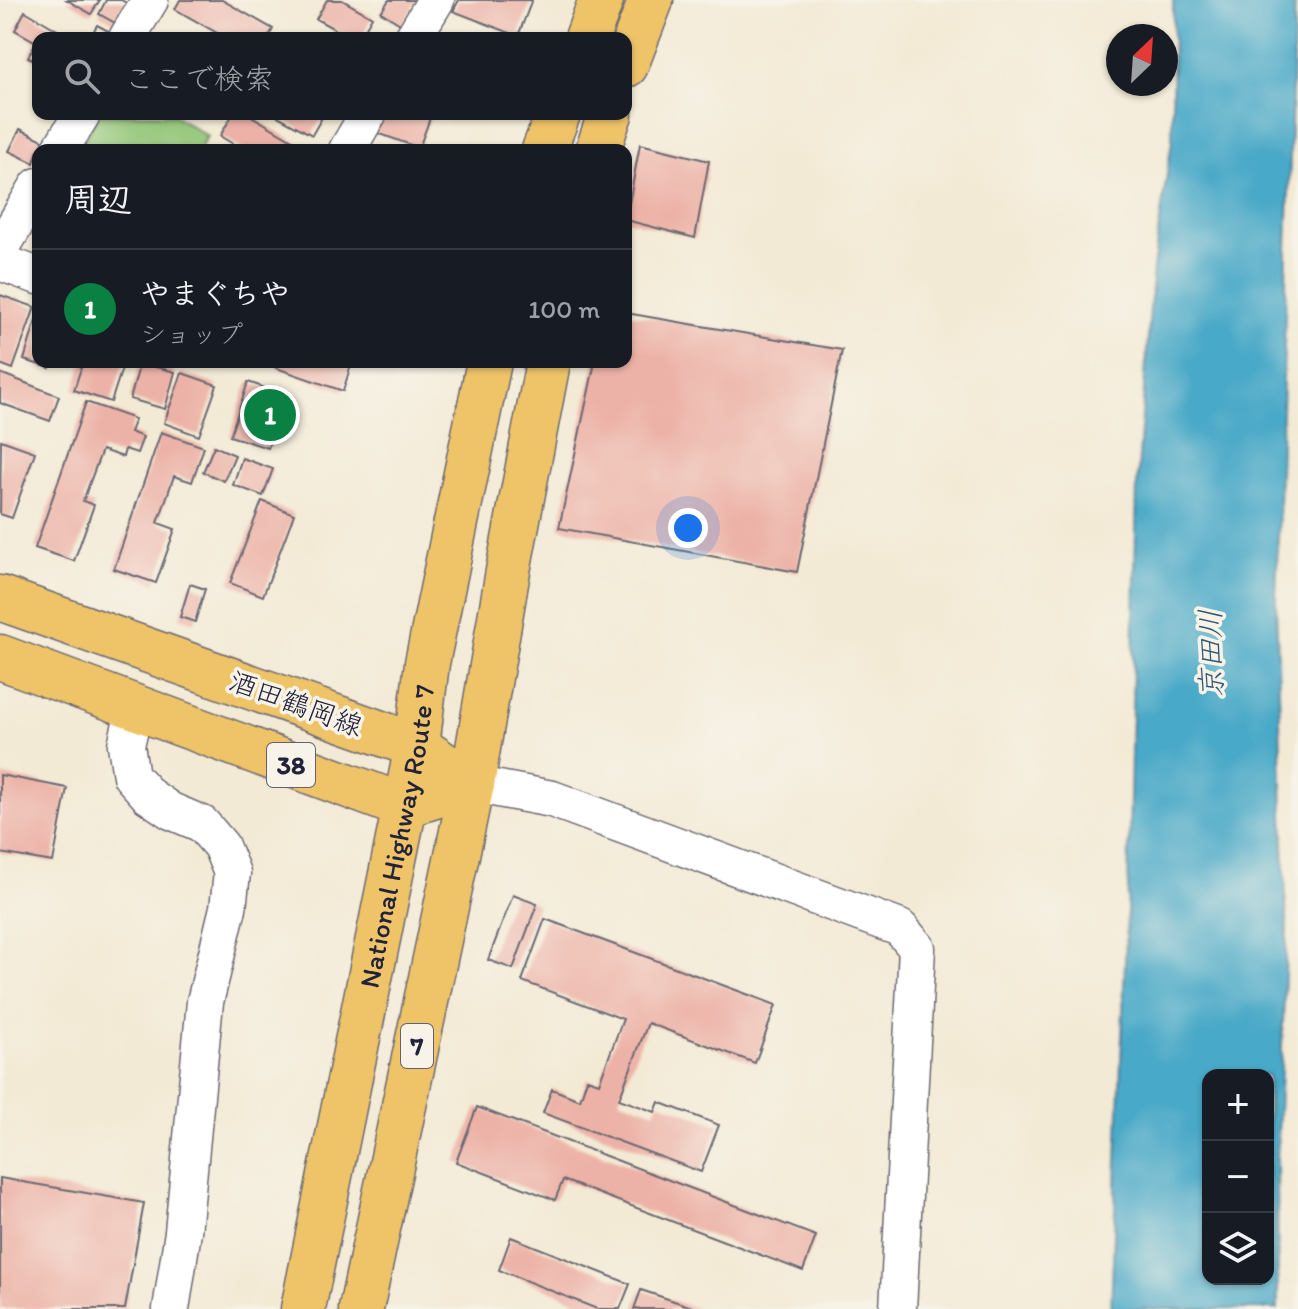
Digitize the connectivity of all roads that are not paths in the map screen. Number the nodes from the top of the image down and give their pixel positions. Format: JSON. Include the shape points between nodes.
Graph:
{"nodes":[{"id":1,"x":150,"y":0,"type":"edge"},
{"id":2,"x":436,"y":0,"type":"edge"},
{"id":3,"x":601,"y":0,"type":"edge"},
{"id":4,"x":651,"y":0,"type":"edge"},
{"id":5,"x":131,"y":32,"type":"edge"},
{"id":6,"x":417,"y":32,"type":"edge"},
{"id":7,"x":589,"y":32,"type":"edge"},
{"id":8,"x":632,"y":49,"type":"edge"},
{"id":9,"x":78,"y":120,"type":"edge"},
{"id":10,"x":364,"y":120,"type":"edge"},
{"id":11,"x":556,"y":120,"type":"edge"},
{"id":12,"x":608,"y":120,"type":"edge"},
{"id":13,"x":64,"y":144,"type":"edge"},
{"id":14,"x":350,"y":144,"type":"edge"},
{"id":15,"x":546,"y":144,"type":"edge"},
{"id":16,"x":600,"y":144,"type":"edge"},
{"id":17,"x":32,"y":196,"type":"edge"},
{"id":18,"x":0,"y":250,"type":"edge"},
{"id":19,"x":0,"y":262,"type":"edge"},
{"id":20,"x":32,"y":274,"type":"edge"},
{"id":21,"x":488,"y":368,"type":"edge"},
{"id":22,"x":547,"y":368,"type":"edge"},
{"id":23,"x":0,"y":598,"type":"edge"},
{"id":24,"x":0,"y":657,"type":"edge"},
{"id":25,"x":135,"y":707,"type":"junction"},
{"id":26,"x":417,"y":746,"type":"junction"},
{"id":27,"x":472,"y":784,"type":"junction"},
{"id":28,"x":403,"y":806,"type":"junction"},
{"id":29,"x":171,"y":1309,"type":"edge"},
{"id":30,"x":303,"y":1309,"type":"edge"},
{"id":31,"x":361,"y":1309,"type":"edge"},
{"id":32,"x":898,"y":1309,"type":"edge"}],
"edges":[{"from":1,"to":5,"type":"street"},
{"from":2,"to":6,"type":"street"},
{"from":3,"to":7,"type":"main road"},
{"from":4,"to":8,"type":"main road"},
{"from":9,"to":13,"type":"street"},
{"from":10,"to":14,"type":"street"},
{"from":11,"to":15,"type":"main road"},
{"from":12,"to":16,"type":"main road"},
{"from":17,"to":18,"type":"street"},
{"from":19,"to":20,"type":"street"},
{"from":21,"to":26,"type":"main road","name":"National Highway Route 7","number":"7","via":[[427,663]]},
{"from":22,"to":27,"type":"main road","number":"7"},
{"from":23,"to":26,"type":"main road","name":"酒田鶴岡線","number":"38"},
{"from":24,"to":25,"type":"main road","number":"38"},
{"from":25,"to":28,"type":"main road","number":"38"},
{"from":25,"to":29,"type":"street","via":[[126,745],[131,776],[171,811],[202,824],[221,846],[232,873],[205,1002]]},
{"from":26,"to":27,"type":"main road","name":"酒田鶴岡線","number":"38"},
{"from":26,"to":28,"type":"main road","name":"National Highway Route 7","number":"7"},
{"from":27,"to":28,"type":"main road"},
{"from":27,"to":31,"type":"main road","number":"7"},
{"from":27,"to":32,"type":"street","via":[[552,799],[900,928],[917,948]]},
{"from":28,"to":30,"type":"main road","name":"National Highway Route 7","number":"7"}]}
